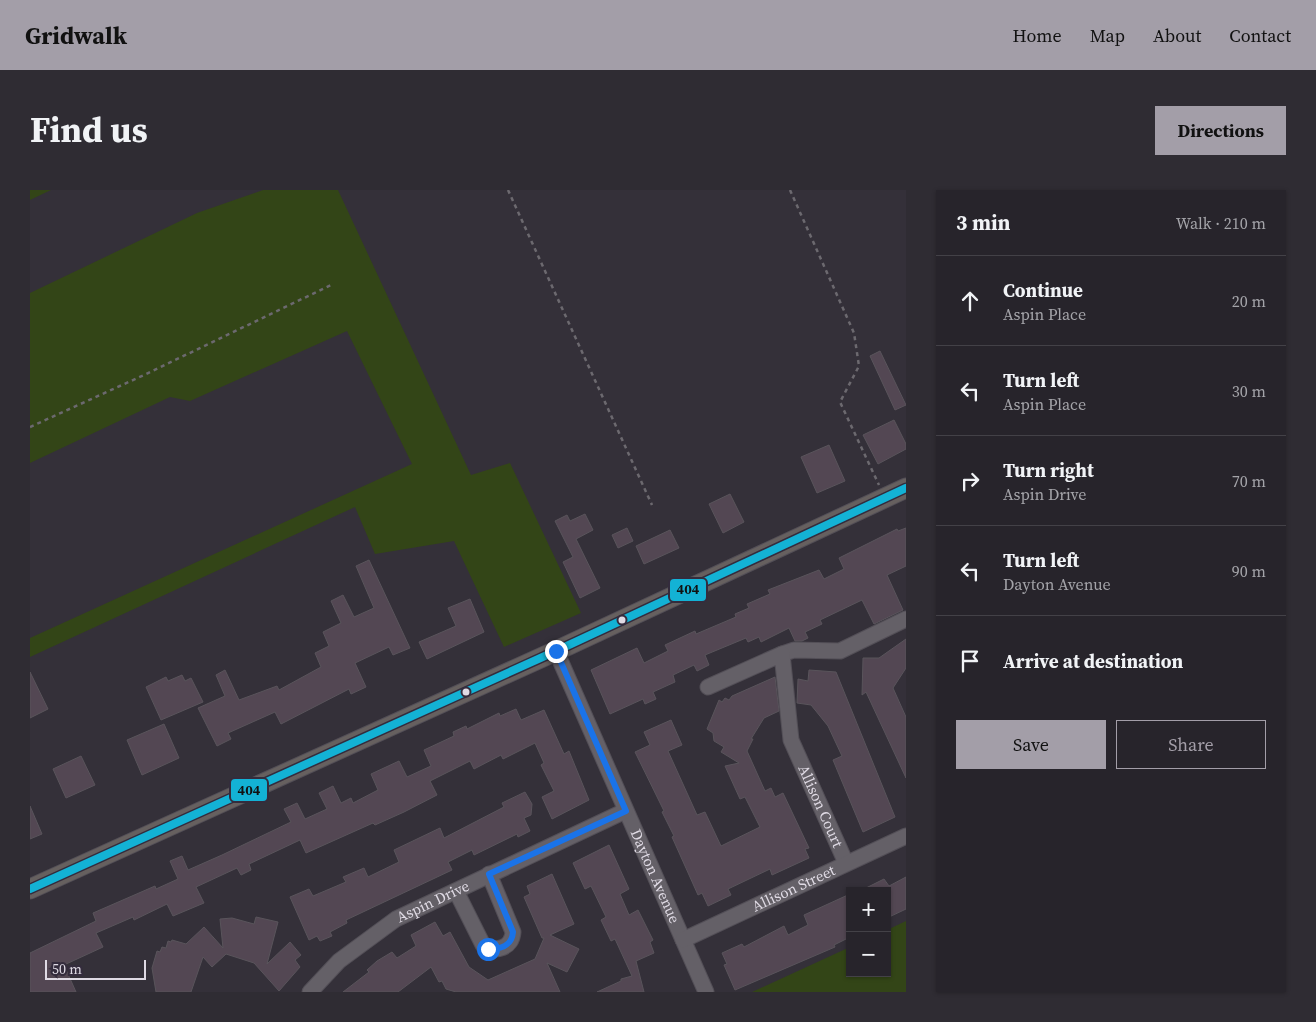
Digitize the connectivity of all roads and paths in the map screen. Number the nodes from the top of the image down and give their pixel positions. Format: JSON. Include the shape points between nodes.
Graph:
{"nodes":[{"id":1,"x":508,"y":190,"type":"edge"},
{"id":2,"x":790,"y":190,"type":"edge"},
{"id":3,"x":331,"y":285,"type":"dead end"},
{"id":4,"x":30,"y":427,"type":"edge"},
{"id":5,"x":906,"y":488,"type":"edge"},
{"id":6,"x":885,"y":497,"type":"junction"},
{"id":7,"x":652,"y":505,"type":"dead end"},
{"id":8,"x":906,"y":619,"type":"edge"},
{"id":9,"x":556,"y":651,"type":"junction"},
{"id":10,"x":782,"y":654,"type":"junction"},
{"id":11,"x":708,"y":687,"type":"dead end"},
{"id":12,"x":626,"y":811,"type":"junction"},
{"id":13,"x":906,"y":836,"type":"edge"},
{"id":14,"x":846,"y":863,"type":"junction"},
{"id":15,"x":489,"y":874,"type":"junction"},
{"id":16,"x":30,"y":889,"type":"edge"},
{"id":17,"x":456,"y":891,"type":"junction"},
{"id":18,"x":683,"y":940,"type":"junction"},
{"id":19,"x":310,"y":992,"type":"edge"},
{"id":20,"x":706,"y":992,"type":"edge"}],
"edges":[{"from":1,"to":7,"type":"path"},
{"from":2,"to":6,"type":"path","via":[[854,333],[859,366],[840,402]]},
{"from":3,"to":4,"type":"path"},
{"from":5,"to":6,"type":"main road"},
{"from":6,"to":9,"type":"main road"},
{"from":8,"to":10,"type":"street","via":[[840,651],[794,650]]},
{"from":9,"to":12,"type":"street","name":"Dayton Avenue"},
{"from":9,"to":16,"type":"main road"},
{"from":10,"to":11,"type":"street"},
{"from":10,"to":14,"type":"street","name":"Allison Court","via":[[794,750]]},
{"from":12,"to":15,"type":"street","name":"Aspin Drive"},
{"from":12,"to":18,"type":"street","name":"Dayton Avenue"},
{"from":13,"to":14,"type":"street","name":"Allison Street"},
{"from":14,"to":18,"type":"street","name":"Allison Street"},
{"from":15,"to":17,"type":"street","name":"Aspin Drive"},
{"from":15,"to":17,"type":"street","via":[[513,932],[506,946],[495,949],[483,945]]},
{"from":17,"to":19,"type":"street","name":"Aspin Drive","via":[[376,932],[338,961]]},
{"from":18,"to":20,"type":"street","name":"Dayton Avenue"}]}
